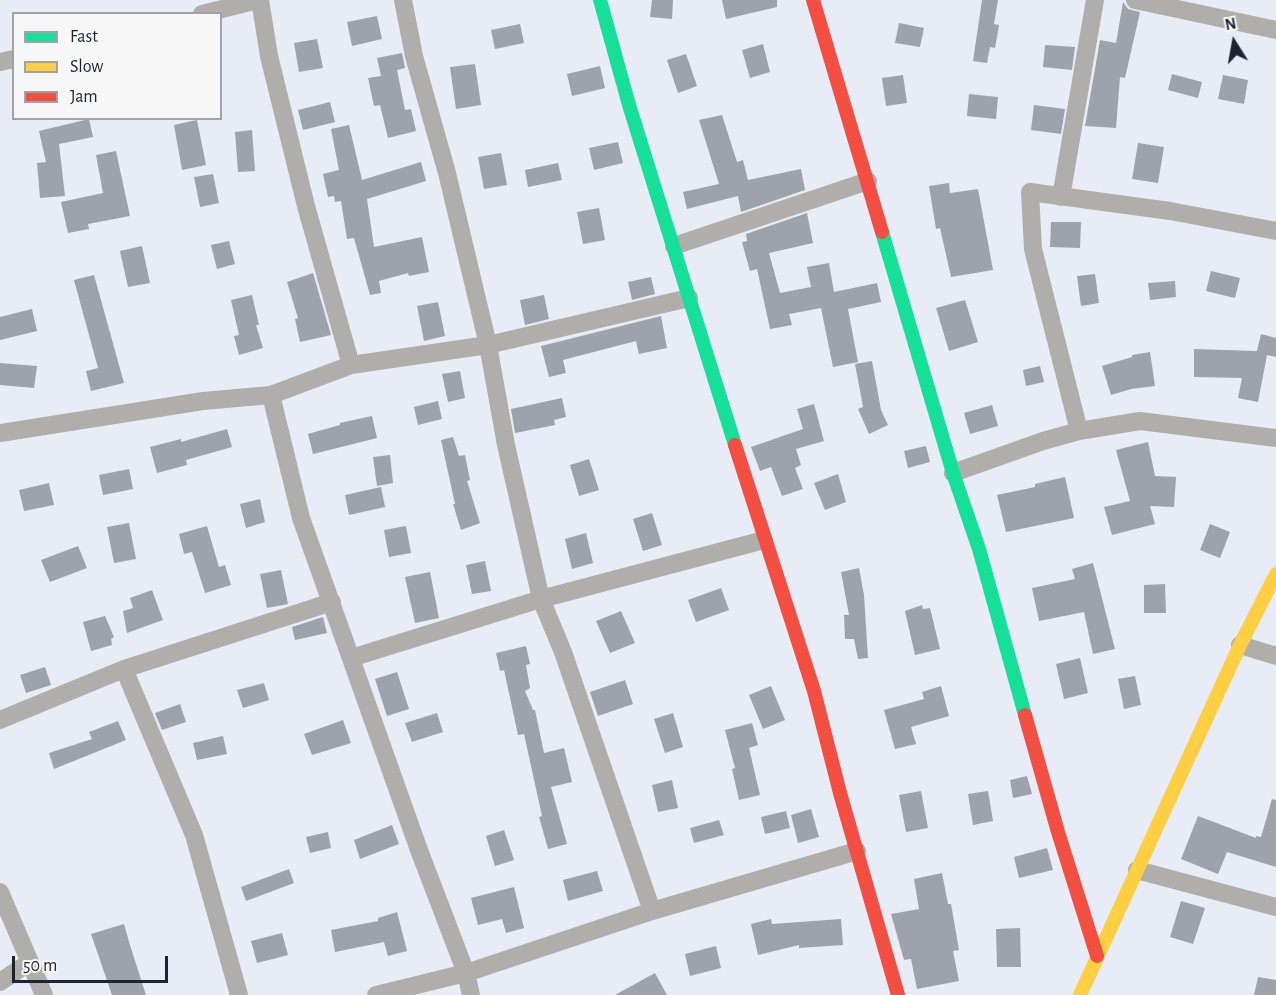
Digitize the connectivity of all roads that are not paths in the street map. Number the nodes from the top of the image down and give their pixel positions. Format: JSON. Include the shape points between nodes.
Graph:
{"nodes":[{"id":1,"x":259,"y":0,"type":"edge"},
{"id":2,"x":403,"y":0,"type":"edge"},
{"id":3,"x":600,"y":0,"type":"edge"},
{"id":4,"x":813,"y":0,"type":"edge"},
{"id":5,"x":1095,"y":0,"type":"edge"},
{"id":6,"x":1135,"y":0,"type":"edge"},
{"id":7,"x":210,"y":12,"type":"edge"},
{"id":8,"x":1276,"y":30,"type":"edge"},
{"id":9,"x":868,"y":181,"type":"junction"},
{"id":10,"x":1061,"y":197,"type":"junction"},
{"id":11,"x":1276,"y":231,"type":"edge"},
{"id":12,"x":674,"y":246,"type":"junction"},
{"id":13,"x":689,"y":298,"type":"junction"},
{"id":14,"x":488,"y":345,"type":"junction"},
{"id":15,"x":351,"y":365,"type":"junction"},
{"id":16,"x":271,"y":395,"type":"junction"},
{"id":17,"x":1079,"y":430,"type":"junction"},
{"id":18,"x":0,"y":433,"type":"edge"},
{"id":19,"x":1276,"y":438,"type":"edge"},
{"id":20,"x":953,"y":473,"type":"junction"},
{"id":21,"x":764,"y":540,"type":"junction"},
{"id":22,"x":1276,"y":574,"type":"edge"},
{"id":23,"x":541,"y":598,"type":"junction"},
{"id":24,"x":332,"y":602,"type":"junction"},
{"id":25,"x":1240,"y":645,"type":"junction"},
{"id":26,"x":1276,"y":656,"type":"edge"},
{"id":27,"x":351,"y":658,"type":"junction"},
{"id":28,"x":124,"y":669,"type":"junction"},
{"id":29,"x":0,"y":720,"type":"edge"},
{"id":30,"x":857,"y":851,"type":"junction"},
{"id":31,"x":1137,"y":870,"type":"junction"},
{"id":32,"x":0,"y":892,"type":"edge"},
{"id":33,"x":1276,"y":907,"type":"edge"},
{"id":34,"x":652,"y":911,"type":"junction"},
{"id":35,"x":1097,"y":956,"type":"junction"},
{"id":36,"x":30,"y":962,"type":"junction"},
{"id":37,"x":466,"y":973,"type":"junction"},
{"id":38,"x":0,"y":982,"type":"edge"},
{"id":39,"x":44,"y":995,"type":"edge"},
{"id":40,"x":239,"y":995,"type":"edge"},
{"id":41,"x":376,"y":995,"type":"edge"},
{"id":42,"x":471,"y":995,"type":"edge"},
{"id":43,"x":898,"y":995,"type":"edge"},
{"id":44,"x":1080,"y":995,"type":"edge"}],
"edges":[{"from":1,"to":7,"type":"street"},
{"from":1,"to":15,"type":"street","via":[[306,206]]},
{"from":2,"to":14,"type":"street"},
{"from":3,"to":12,"type":"street","via":[[628,105]]},
{"from":4,"to":9,"type":"street"},
{"from":5,"to":10,"type":"street"},
{"from":6,"to":8,"type":"street"},
{"from":9,"to":12,"type":"street"},
{"from":9,"to":20,"type":"street"},
{"from":10,"to":11,"type":"street"},
{"from":10,"to":17,"type":"street","via":[[1030,192],[1033,249]]},
{"from":12,"to":13,"type":"street"},
{"from":13,"to":14,"type":"street"},
{"from":13,"to":21,"type":"street"},
{"from":14,"to":15,"type":"street"},
{"from":14,"to":23,"type":"street"},
{"from":15,"to":16,"type":"street"},
{"from":16,"to":18,"type":"street"},
{"from":16,"to":24,"type":"street","via":[[301,518]]},
{"from":17,"to":19,"type":"street","via":[[1140,421]]},
{"from":17,"to":20,"type":"street"},
{"from":20,"to":35,"type":"street","via":[[979,549]]},
{"from":21,"to":23,"type":"street"},
{"from":21,"to":30,"type":"street","via":[[814,691]]},
{"from":22,"to":25,"type":"street"},
{"from":23,"to":27,"type":"street"},
{"from":23,"to":34,"type":"street"},
{"from":24,"to":27,"type":"street"},
{"from":24,"to":28,"type":"street"},
{"from":25,"to":26,"type":"street"},
{"from":25,"to":31,"type":"street"},
{"from":27,"to":37,"type":"street"},
{"from":28,"to":29,"type":"street"},
{"from":28,"to":40,"type":"street","via":[[194,835]]},
{"from":30,"to":34,"type":"street"},
{"from":30,"to":43,"type":"street"},
{"from":31,"to":33,"type":"street"},
{"from":31,"to":35,"type":"street"},
{"from":32,"to":36,"type":"street"},
{"from":34,"to":37,"type":"street"},
{"from":35,"to":44,"type":"street"},
{"from":36,"to":38,"type":"street"},
{"from":36,"to":39,"type":"street"},
{"from":37,"to":41,"type":"street"},
{"from":37,"to":42,"type":"street"}]}
